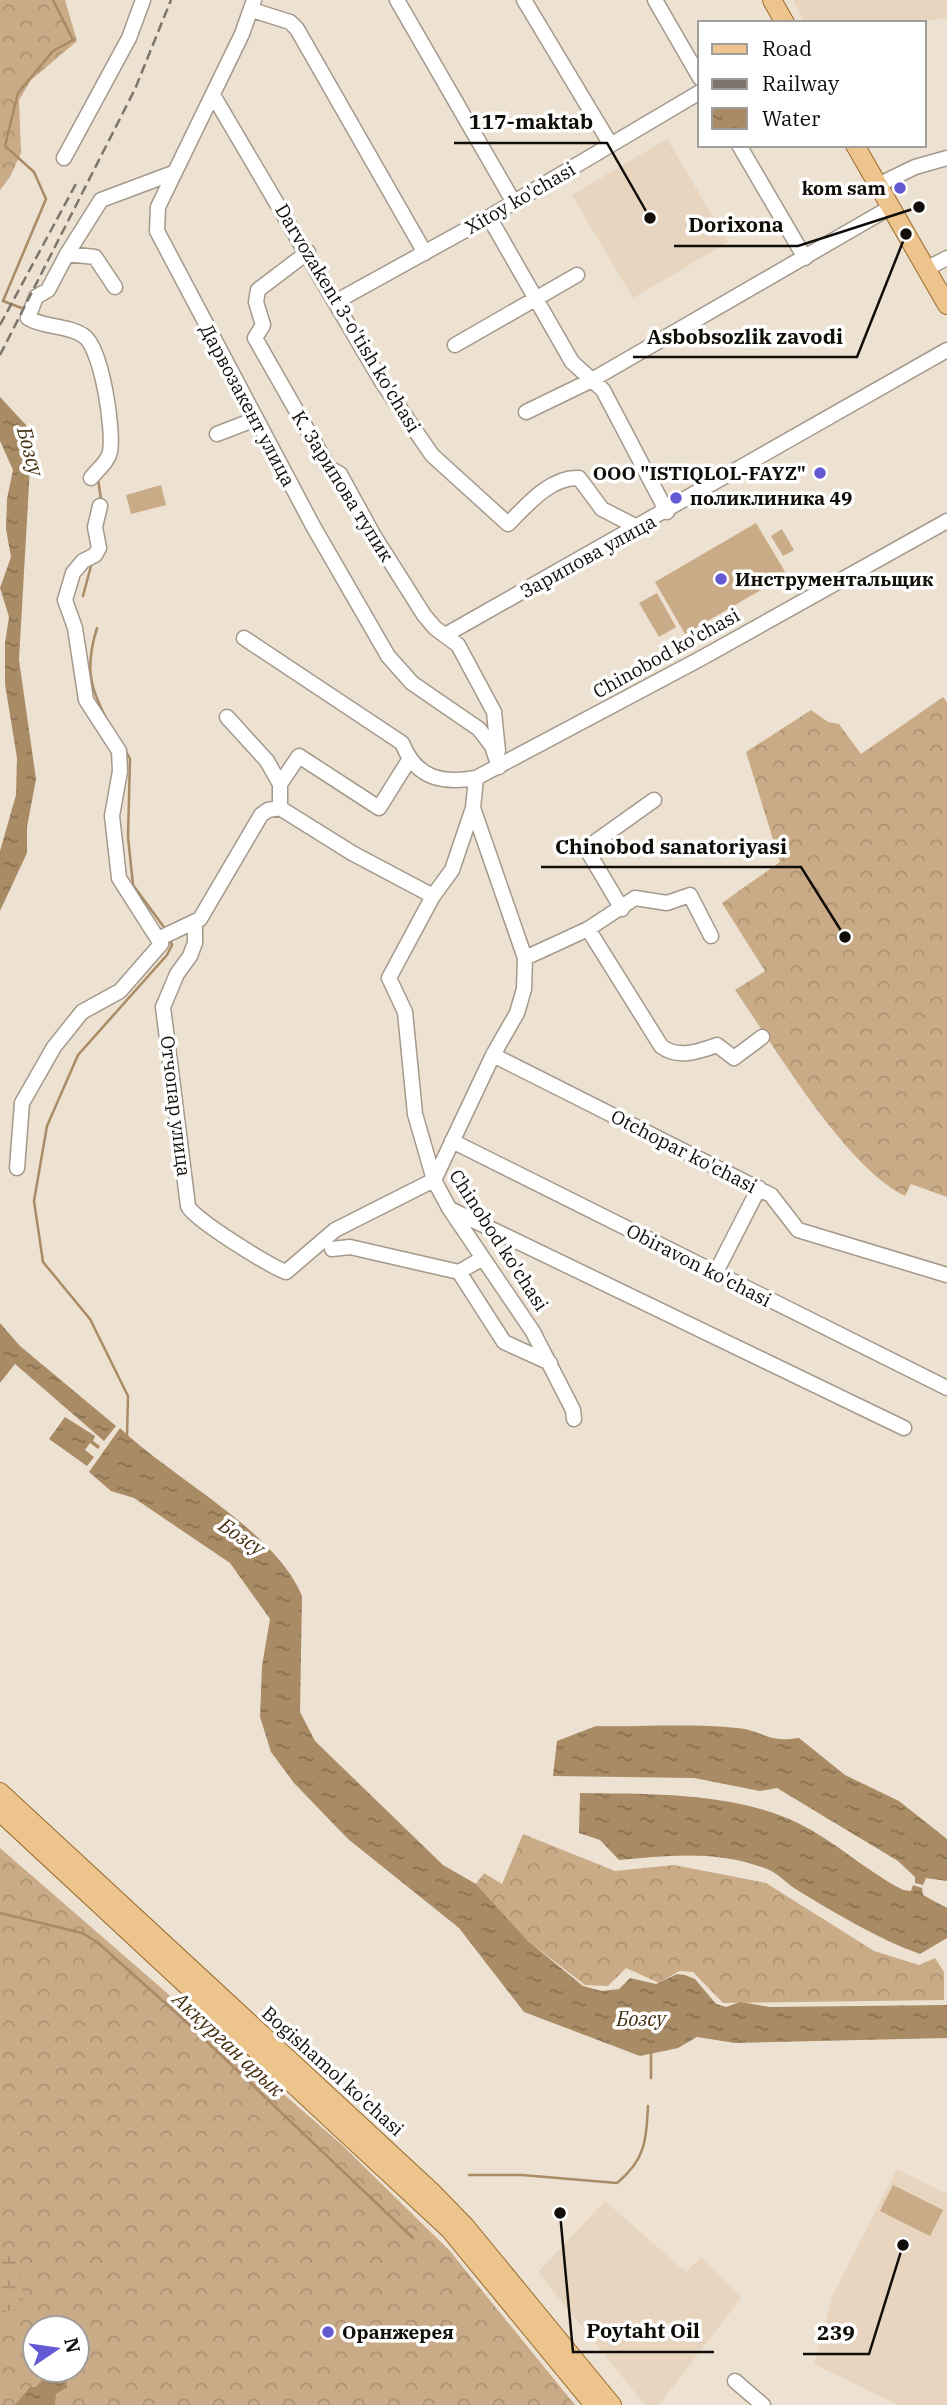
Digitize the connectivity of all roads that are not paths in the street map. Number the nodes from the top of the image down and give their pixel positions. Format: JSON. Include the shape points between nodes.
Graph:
{"nodes":[{"id":1,"x":143,"y":0,"type":"edge"},
{"id":2,"x":397,"y":0,"type":"edge"},
{"id":3,"x":524,"y":0,"type":"edge"},
{"id":4,"x":655,"y":0,"type":"edge"},
{"id":5,"x":772,"y":0,"type":"edge"},
{"id":6,"x":253,"y":5,"type":"edge"},
{"id":7,"x":784,"y":21,"type":"edge"},
{"id":8,"x":698,"y":75,"type":"edge"},
{"id":9,"x":698,"y":93,"type":"edge"},
{"id":10,"x":214,"y":95,"type":"junction"},
{"id":11,"x":611,"y":145,"type":"junction"},
{"id":12,"x":740,"y":147,"type":"edge"},
{"id":13,"x":856,"y":147,"type":"edge"},
{"id":14,"x":64,"y":158,"type":"dead end"},
{"id":15,"x":947,"y":158,"type":"edge"},
{"id":16,"x":173,"y":173,"type":"junction"},
{"id":17,"x":878,"y":185,"type":"junction"},
{"id":18,"x":513,"y":201,"type":"junction"},
{"id":19,"x":891,"y":207,"type":"junction"},
{"id":20,"x":489,"y":217,"type":"junction"},
{"id":21,"x":308,"y":252,"type":"junction"},
{"id":22,"x":425,"y":253,"type":"junction"},
{"id":23,"x":67,"y":254,"type":"junction"},
{"id":24,"x":805,"y":258,"type":"junction"},
{"id":25,"x":947,"y":258,"type":"edge"},
{"id":26,"x":926,"y":269,"type":"junction"},
{"id":27,"x":577,"y":275,"type":"dead end"},
{"id":28,"x":115,"y":287,"type":"dead end"},
{"id":29,"x":535,"y":298,"type":"junction"},
{"id":30,"x":337,"y":301,"type":"junction"},
{"id":31,"x":947,"y":305,"type":"edge"},
{"id":32,"x":455,"y":345,"type":"dead end"},
{"id":33,"x":947,"y":350,"type":"edge"},
{"id":34,"x":590,"y":381,"type":"junction"},
{"id":35,"x":526,"y":412,"type":"dead end"},
{"id":36,"x":256,"y":419,"type":"junction"},
{"id":37,"x":217,"y":434,"type":"dead end"},
{"id":38,"x":91,"y":478,"type":"dead end"},
{"id":39,"x":100,"y":506,"type":"dead end"},
{"id":40,"x":667,"y":512,"type":"junction"},
{"id":41,"x":947,"y":521,"type":"edge"},
{"id":42,"x":637,"y":527,"type":"junction"},
{"id":43,"x":447,"y":635,"type":"junction"},
{"id":44,"x":244,"y":638,"type":"dead end"},
{"id":45,"x":227,"y":717,"type":"dead end"},
{"id":46,"x":409,"y":760,"type":"junction"},
{"id":47,"x":499,"y":767,"type":"junction"},
{"id":48,"x":477,"y":778,"type":"junction"},
{"id":49,"x":280,"y":784,"type":"junction"},
{"id":50,"x":654,"y":800,"type":"dead end"},
{"id":51,"x":280,"y":808,"type":"junction"},
{"id":52,"x":473,"y":808,"type":"junction"},
{"id":53,"x":433,"y":896,"type":"junction"},
{"id":54,"x":622,"y":909,"type":"junction"},
{"id":55,"x":195,"y":923,"type":"junction"},
{"id":56,"x":588,"y":929,"type":"junction"},
{"id":57,"x":711,"y":936,"type":"dead end"},
{"id":58,"x":160,"y":938,"type":"junction"},
{"id":59,"x":525,"y":958,"type":"junction"},
{"id":60,"x":762,"y":1037,"type":"dead end"},
{"id":61,"x":493,"y":1055,"type":"junction"},
{"id":62,"x":452,"y":1141,"type":"junction"},
{"id":63,"x":17,"y":1168,"type":"dead end"},
{"id":64,"x":434,"y":1180,"type":"junction"},
{"id":65,"x":759,"y":1188,"type":"junction"},
{"id":66,"x":449,"y":1209,"type":"junction"},
{"id":67,"x":332,"y":1249,"type":"dead end"},
{"id":68,"x":483,"y":1258,"type":"junction"},
{"id":69,"x":459,"y":1272,"type":"junction"},
{"id":70,"x":715,"y":1274,"type":"junction"},
{"id":71,"x":947,"y":1275,"type":"edge"},
{"id":72,"x":550,"y":1363,"type":"junction"},
{"id":73,"x":947,"y":1388,"type":"edge"},
{"id":74,"x":574,"y":1419,"type":"dead end"},
{"id":75,"x":904,"y":1428,"type":"dead end"},
{"id":76,"x":0,"y":1792,"type":"edge"},
{"id":77,"x":0,"y":1812,"type":"edge"},
{"id":78,"x":169,"y":1959,"type":"junction"},
{"id":79,"x":489,"y":2265,"type":"junction"},
{"id":80,"x":735,"y":2381,"type":"dead end"},
{"id":81,"x":594,"y":2405,"type":"edge"},
{"id":82,"x":612,"y":2405,"type":"edge"},
{"id":83,"x":763,"y":2405,"type":"edge"}],
"edges":[{"from":1,"to":14,"type":"street","via":[[129,38]]},
{"from":2,"to":18,"type":"street"},
{"from":3,"to":11,"type":"street"},
{"from":4,"to":8,"type":"street"},
{"from":5,"to":7,"type":"main road"},
{"from":6,"to":10,"type":"street","name":"Дарвозакент улица"},
{"from":6,"to":22,"type":"street","via":[[297,29]]},
{"from":9,"to":11,"type":"street","name":"Xitoy ko'chasi"},
{"from":10,"to":16,"type":"street","name":"Дарвозакент улица"},
{"from":10,"to":21,"type":"street","name":"Darvozakent 3-o'tish ko'chasi"},
{"from":11,"to":18,"type":"street","name":"Xitoy ko'chasi"},
{"from":12,"to":24,"type":"street"},
{"from":13,"to":17,"type":"main road"},
{"from":15,"to":17,"type":"street"},
{"from":16,"to":23,"type":"street","via":[[101,200]]},
{"from":16,"to":36,"type":"street","name":"Дарвозакент улица","via":[[158,207],[157,231]]},
{"from":17,"to":19,"type":"main road"},
{"from":18,"to":20,"type":"street","name":"Xitoy ko'chasi"},
{"from":19,"to":24,"type":"street"},
{"from":19,"to":26,"type":"main road"},
{"from":20,"to":22,"type":"street","name":"Xitoy ko'chasi"},
{"from":20,"to":29,"type":"street"},
{"from":21,"to":30,"type":"street","name":"Darvozakent 3-o'tish ko'chasi"},
{"from":21,"to":43,"type":"street","name":"К. Зарипова тупик","via":[[258,290],[256,302],[263,325],[255,338],[329,468],[340,474],[409,593],[435,628]]},
{"from":22,"to":30,"type":"street","name":"Xitoy ko'chasi"},
{"from":23,"to":28,"type":"street","via":[[95,257]]},
{"from":23,"to":38,"type":"street","via":[[48,290],[36,297],[30,311],[84,336],[90,344],[107,394],[111,436],[110,454]]},
{"from":24,"to":34,"type":"street"},
{"from":25,"to":26,"type":"street"},
{"from":26,"to":31,"type":"main road"},
{"from":27,"to":29,"type":"street"},
{"from":29,"to":32,"type":"street"},
{"from":29,"to":34,"type":"street","via":[[572,362]]},
{"from":30,"to":42,"type":"street","name":"Darvozakent 3-o'tish ko'chasi","via":[[382,382],[432,455],[508,524],[565,477],[579,478],[602,509]]},
{"from":33,"to":40,"type":"street","name":"Зарипова улица"},
{"from":34,"to":35,"type":"street"},
{"from":34,"to":40,"type":"street","via":[[603,390]]},
{"from":36,"to":37,"type":"street"},
{"from":36,"to":47,"type":"street","name":"Дарвозакент улица","via":[[388,656],[412,683],[479,729],[492,746]]},
{"from":39,"to":58,"type":"street","via":[[95,527],[99,548],[79,565],[66,591],[86,700],[119,751],[112,816],[119,878]]},
{"from":40,"to":42,"type":"street","name":"Зарипова улица"},
{"from":41,"to":47,"type":"street","name":"Chinobod ko'chasi"},
{"from":42,"to":43,"type":"street","name":"Зарипова улица"},
{"from":43,"to":47,"type":"street","name":"К. Зарипова тупик","via":[[458,645],[494,712]]},
{"from":44,"to":46,"type":"street","via":[[402,743]]},
{"from":45,"to":49,"type":"street","via":[[267,761]]},
{"from":46,"to":48,"type":"street","via":[[420,771],[438,778],[456,782]]},
{"from":46,"to":49,"type":"street","via":[[379,808],[302,756]]},
{"from":47,"to":48,"type":"street","name":"Chinobod ko'chasi"},
{"from":48,"to":52,"type":"street"},
{"from":49,"to":51,"type":"street"},
{"from":50,"to":54,"type":"street","via":[[588,846]]},
{"from":51,"to":53,"type":"street"},
{"from":51,"to":55,"type":"street","name":"Отчопар улица","via":[[261,815]]},
{"from":52,"to":53,"type":"street","name":"Chinobod ko'chasi","via":[[452,870]]},
{"from":52,"to":59,"type":"street"},
{"from":53,"to":64,"type":"street","name":"Chinobod ko'chasi","via":[[388,974],[405,1012],[415,1114]]},
{"from":54,"to":56,"type":"street"},
{"from":54,"to":57,"type":"street","via":[[635,898],[667,903],[690,895]]},
{"from":55,"to":58,"type":"street"},
{"from":55,"to":64,"type":"street","name":"Отчопар улица","via":[[195,943],[163,1007],[188,1206],[197,1218],[286,1272],[335,1230]]},
{"from":56,"to":59,"type":"street"},
{"from":56,"to":60,"type":"street","via":[[667,1051],[691,1053],[716,1045],[734,1058]]},
{"from":58,"to":63,"type":"street","via":[[159,950],[120,991],[82,1012],[54,1047],[22,1102]]},
{"from":59,"to":61,"type":"street","via":[[517,1013]]},
{"from":61,"to":62,"type":"street"},
{"from":61,"to":65,"type":"street","name":"Otchopar ko'chasi"},
{"from":62,"to":64,"type":"street"},
{"from":62,"to":70,"type":"street","name":"Obiravon ko'chasi"},
{"from":64,"to":66,"type":"street","name":"Chinobod ko'chasi"},
{"from":65,"to":70,"type":"street"},
{"from":65,"to":71,"type":"street","name":"Otchopar ko'chasi","via":[[772,1195],[798,1230]]},
{"from":66,"to":68,"type":"street","name":"Chinobod ko'chasi"},
{"from":66,"to":75,"type":"street"},
{"from":67,"to":69,"type":"street","via":[[350,1247]]},
{"from":68,"to":69,"type":"street"},
{"from":68,"to":72,"type":"street","name":"Chinobod ko'chasi"},
{"from":69,"to":72,"type":"street","via":[[504,1342]]},
{"from":70,"to":73,"type":"street","name":"Obiravon ko'chasi"},
{"from":72,"to":74,"type":"street","name":"Chinobod ko'chasi"},
{"from":76,"to":78,"type":"main road","name":"Bogishamol ko'chasi"},
{"from":77,"to":78,"type":"main road","name":"Bogishamol ko'chasi"},
{"from":78,"to":79,"type":"main road","name":"Bogishamol ko'chasi","via":[[328,2105],[431,2191]]},
{"from":79,"to":81,"type":"main road","name":"Bogishamol ko'chasi"},
{"from":79,"to":82,"type":"main road","name":"Bogishamol ko'chasi"},
{"from":80,"to":83,"type":"street"}]}
